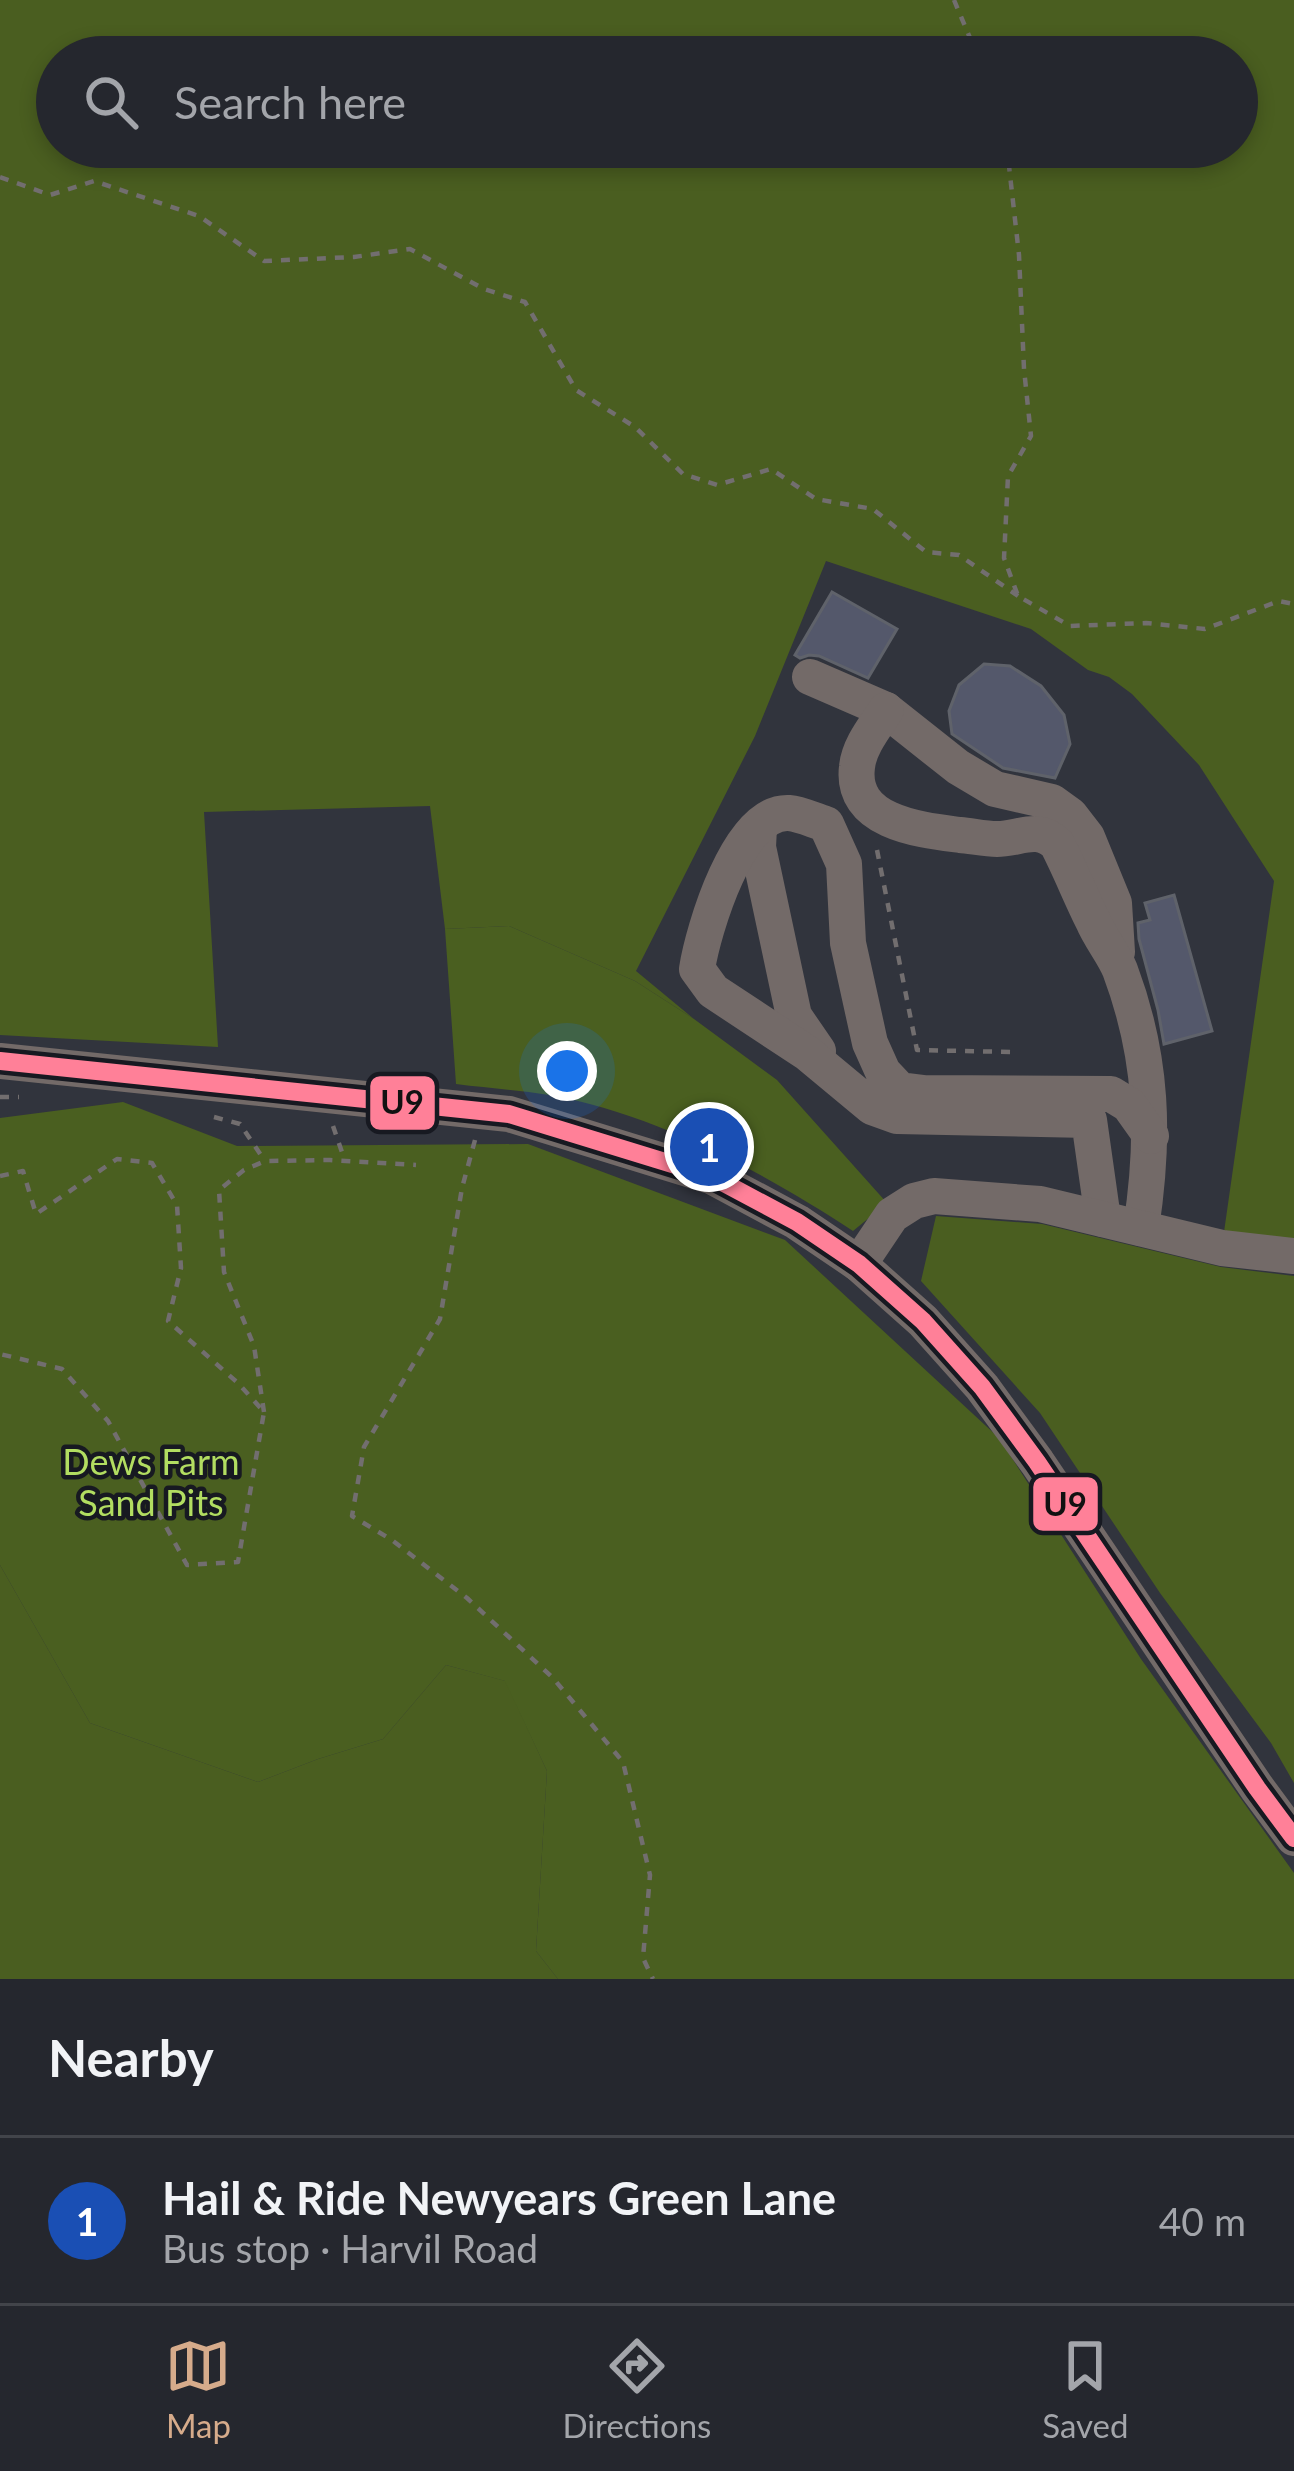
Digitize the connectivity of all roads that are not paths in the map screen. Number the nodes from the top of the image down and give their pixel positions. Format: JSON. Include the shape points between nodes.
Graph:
{"nodes":[{"id":1,"x":809,"y":677,"type":"dead end"},
{"id":2,"x":886,"y":710,"type":"junction"},
{"id":3,"x":759,"y":827,"type":"junction"},
{"id":4,"x":1122,"y":977,"type":"junction"},
{"id":5,"x":846,"y":1059,"type":"junction"},
{"id":6,"x":0,"y":1061,"type":"edge"},
{"id":7,"x":1151,"y":1123,"type":"junction"},
{"id":8,"x":1102,"y":1219,"type":"junction"},
{"id":9,"x":1141,"y":1228,"type":"junction"},
{"id":10,"x":1294,"y":1256,"type":"edge"},
{"id":11,"x":859,"y":1264,"type":"junction"},
{"id":12,"x":1294,"y":1838,"type":"edge"}],
"edges":[{"from":1,"to":2,"type":"street"},
{"from":2,"to":4,"type":"street","via":[[994,789],[1052,802],[1070,815],[1114,903]]},
{"from":2,"to":4,"type":"street","via":[[856,770],[869,806],[910,828],[1048,836]]},
{"from":3,"to":5,"type":"street","via":[[794,1016]]},
{"from":3,"to":5,"type":"street","via":[[728,870],[697,969],[713,992],[798,1046]]},
{"from":3,"to":7,"type":"street","via":[[786,812],[826,824],[844,864],[848,943],[870,1042],[900,1090],[1111,1094]]},
{"from":4,"to":7,"type":"street","via":[[1139,1031]]},
{"from":5,"to":8,"type":"street","via":[[872,1107],[897,1116],[1088,1120]]},
{"from":6,"to":11,"type":"street","via":[[509,1114],[711,1176]]},
{"from":7,"to":9,"type":"street"},
{"from":8,"to":9,"type":"street"},
{"from":8,"to":11,"type":"street","via":[[1040,1204],[934,1196],[892,1215]]},
{"from":9,"to":10,"type":"street"},
{"from":11,"to":12,"type":"street","via":[[982,1387]]}]}
